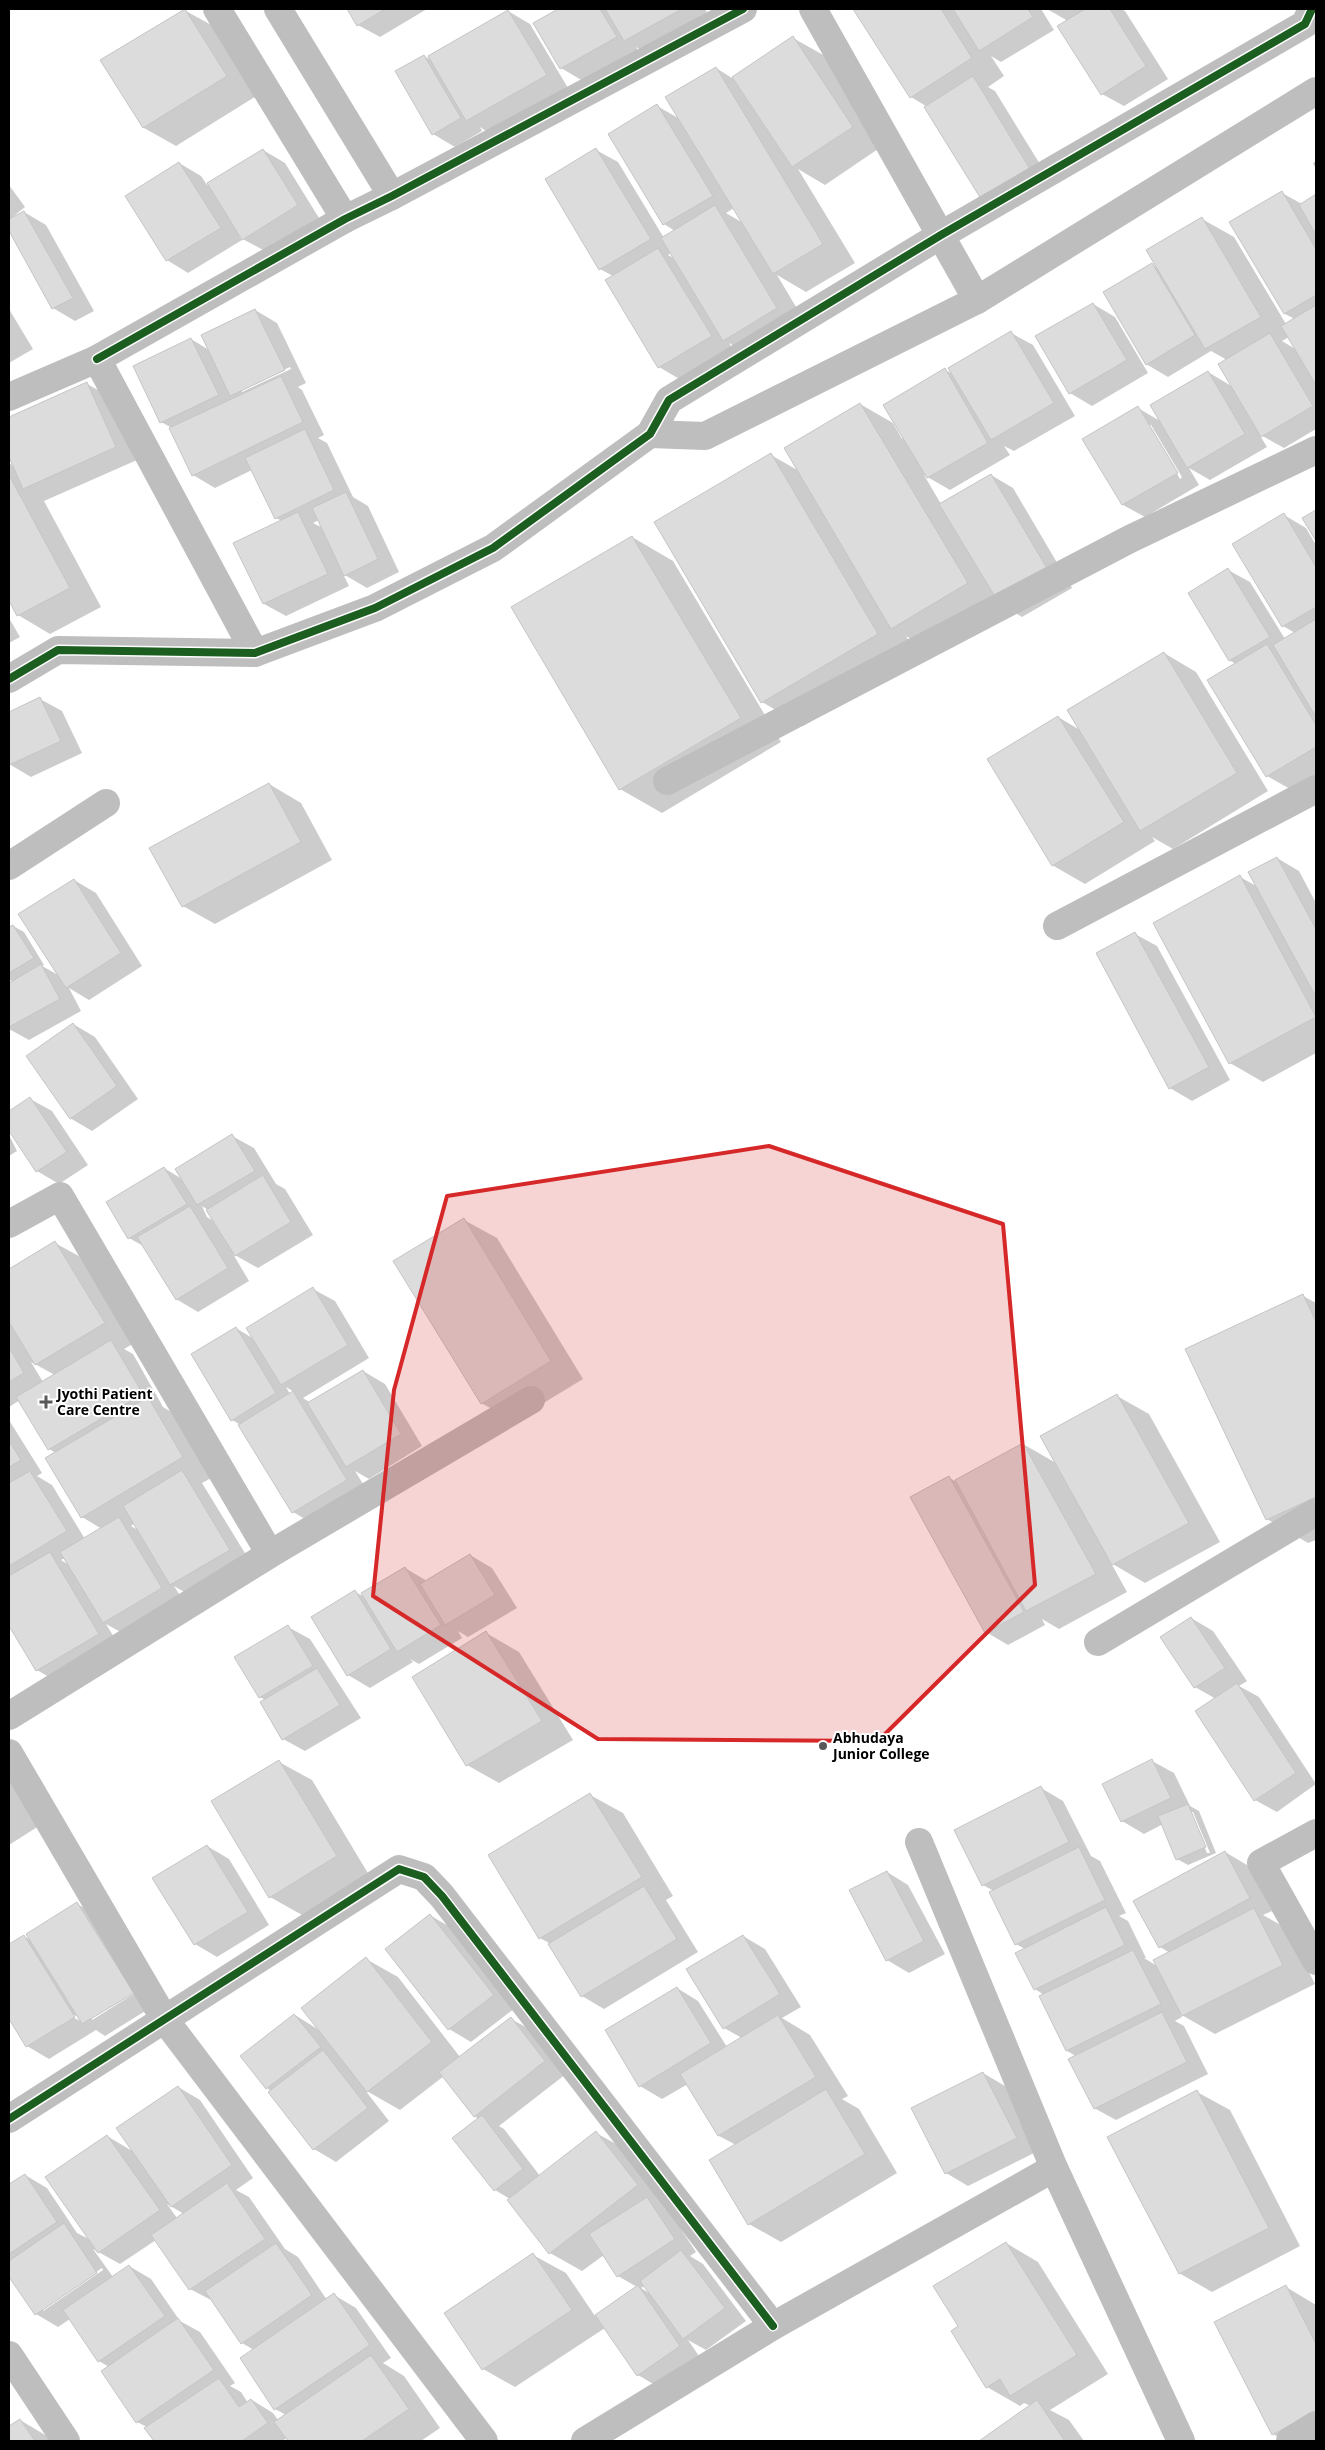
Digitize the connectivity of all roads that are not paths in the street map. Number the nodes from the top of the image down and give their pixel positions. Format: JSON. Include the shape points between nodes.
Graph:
{"nodes":[{"id":1,"x":217,"y":9,"type":"edge"},
{"id":2,"x":278,"y":9,"type":"edge"},
{"id":3,"x":743,"y":9,"type":"edge"},
{"id":4,"x":813,"y":9,"type":"edge"},
{"id":5,"x":1306,"y":17,"type":"edge"},
{"id":6,"x":1316,"y":91,"type":"edge"},
{"id":7,"x":392,"y":196,"type":"junction"},
{"id":8,"x":344,"y":219,"type":"junction"},
{"id":9,"x":941,"y":236,"type":"junction"},
{"id":10,"x":977,"y":300,"type":"junction"},
{"id":11,"x":97,"y":358,"type":"junction"},
{"id":12,"x":9,"y":397,"type":"edge"},
{"id":13,"x":650,"y":434,"type":"junction"},
{"id":14,"x":1316,"y":450,"type":"edge"},
{"id":15,"x":255,"y":653,"type":"junction"},
{"id":16,"x":9,"y":679,"type":"edge"},
{"id":17,"x":667,"y":781,"type":"dead end"},
{"id":18,"x":1316,"y":789,"type":"edge"},
{"id":19,"x":106,"y":803,"type":"dead end"},
{"id":20,"x":9,"y":866,"type":"edge"},
{"id":21,"x":1056,"y":926,"type":"dead end"},
{"id":22,"x":9,"y":1224,"type":"edge"},
{"id":23,"x":531,"y":1400,"type":"dead end"},
{"id":24,"x":1316,"y":1512,"type":"edge"},
{"id":25,"x":270,"y":1554,"type":"junction"},
{"id":26,"x":1098,"y":1642,"type":"dead end"},
{"id":27,"x":9,"y":1716,"type":"edge"},
{"id":28,"x":9,"y":1753,"type":"edge"},
{"id":29,"x":1316,"y":1833,"type":"edge"},
{"id":30,"x":920,"y":1842,"type":"dead end"},
{"id":31,"x":1316,"y":1961,"type":"edge"},
{"id":32,"x":165,"y":2020,"type":"junction"},
{"id":33,"x":9,"y":2119,"type":"edge"},
{"id":34,"x":1054,"y":2168,"type":"junction"},
{"id":35,"x":773,"y":2326,"type":"junction"},
{"id":36,"x":9,"y":2354,"type":"edge"},
{"id":37,"x":1316,"y":2425,"type":"edge"},
{"id":38,"x":66,"y":2441,"type":"edge"},
{"id":39,"x":484,"y":2441,"type":"edge"},
{"id":40,"x":585,"y":2441,"type":"edge"},
{"id":41,"x":1181,"y":2441,"type":"edge"},
{"id":42,"x":1290,"y":2441,"type":"edge"}],
"edges":[{"from":1,"to":8,"type":"street"},
{"from":2,"to":7,"type":"street"},
{"from":3,"to":7,"type":"street"},
{"from":4,"to":9,"type":"street"},
{"from":5,"to":9,"type":"street"},
{"from":6,"to":10,"type":"street"},
{"from":7,"to":8,"type":"street"},
{"from":8,"to":11,"type":"street"},
{"from":9,"to":10,"type":"street"},
{"from":9,"to":13,"type":"street","via":[[669,400]]},
{"from":10,"to":13,"type":"street","via":[[705,436]]},
{"from":11,"to":12,"type":"street"},
{"from":11,"to":15,"type":"street"},
{"from":13,"to":15,"type":"street","via":[[492,548],[375,608]]},
{"from":14,"to":17,"type":"street","via":[[1130,539]]},
{"from":15,"to":16,"type":"street","via":[[58,650]]},
{"from":18,"to":21,"type":"street"},
{"from":19,"to":20,"type":"street"},
{"from":22,"to":25,"type":"street","via":[[60,1196]]},
{"from":23,"to":25,"type":"street"},
{"from":24,"to":26,"type":"street"},
{"from":25,"to":27,"type":"street"},
{"from":28,"to":32,"type":"street"},
{"from":29,"to":31,"type":"street","via":[[1261,1863]]},
{"from":30,"to":34,"type":"street"},
{"from":32,"to":33,"type":"street"},
{"from":32,"to":35,"type":"street","via":[[399,1869],[424,1877],[442,1896]]},
{"from":32,"to":39,"type":"street"},
{"from":34,"to":35,"type":"street"},
{"from":34,"to":41,"type":"street"},
{"from":35,"to":40,"type":"street"},
{"from":36,"to":38,"type":"street"},
{"from":37,"to":42,"type":"street"}]}
